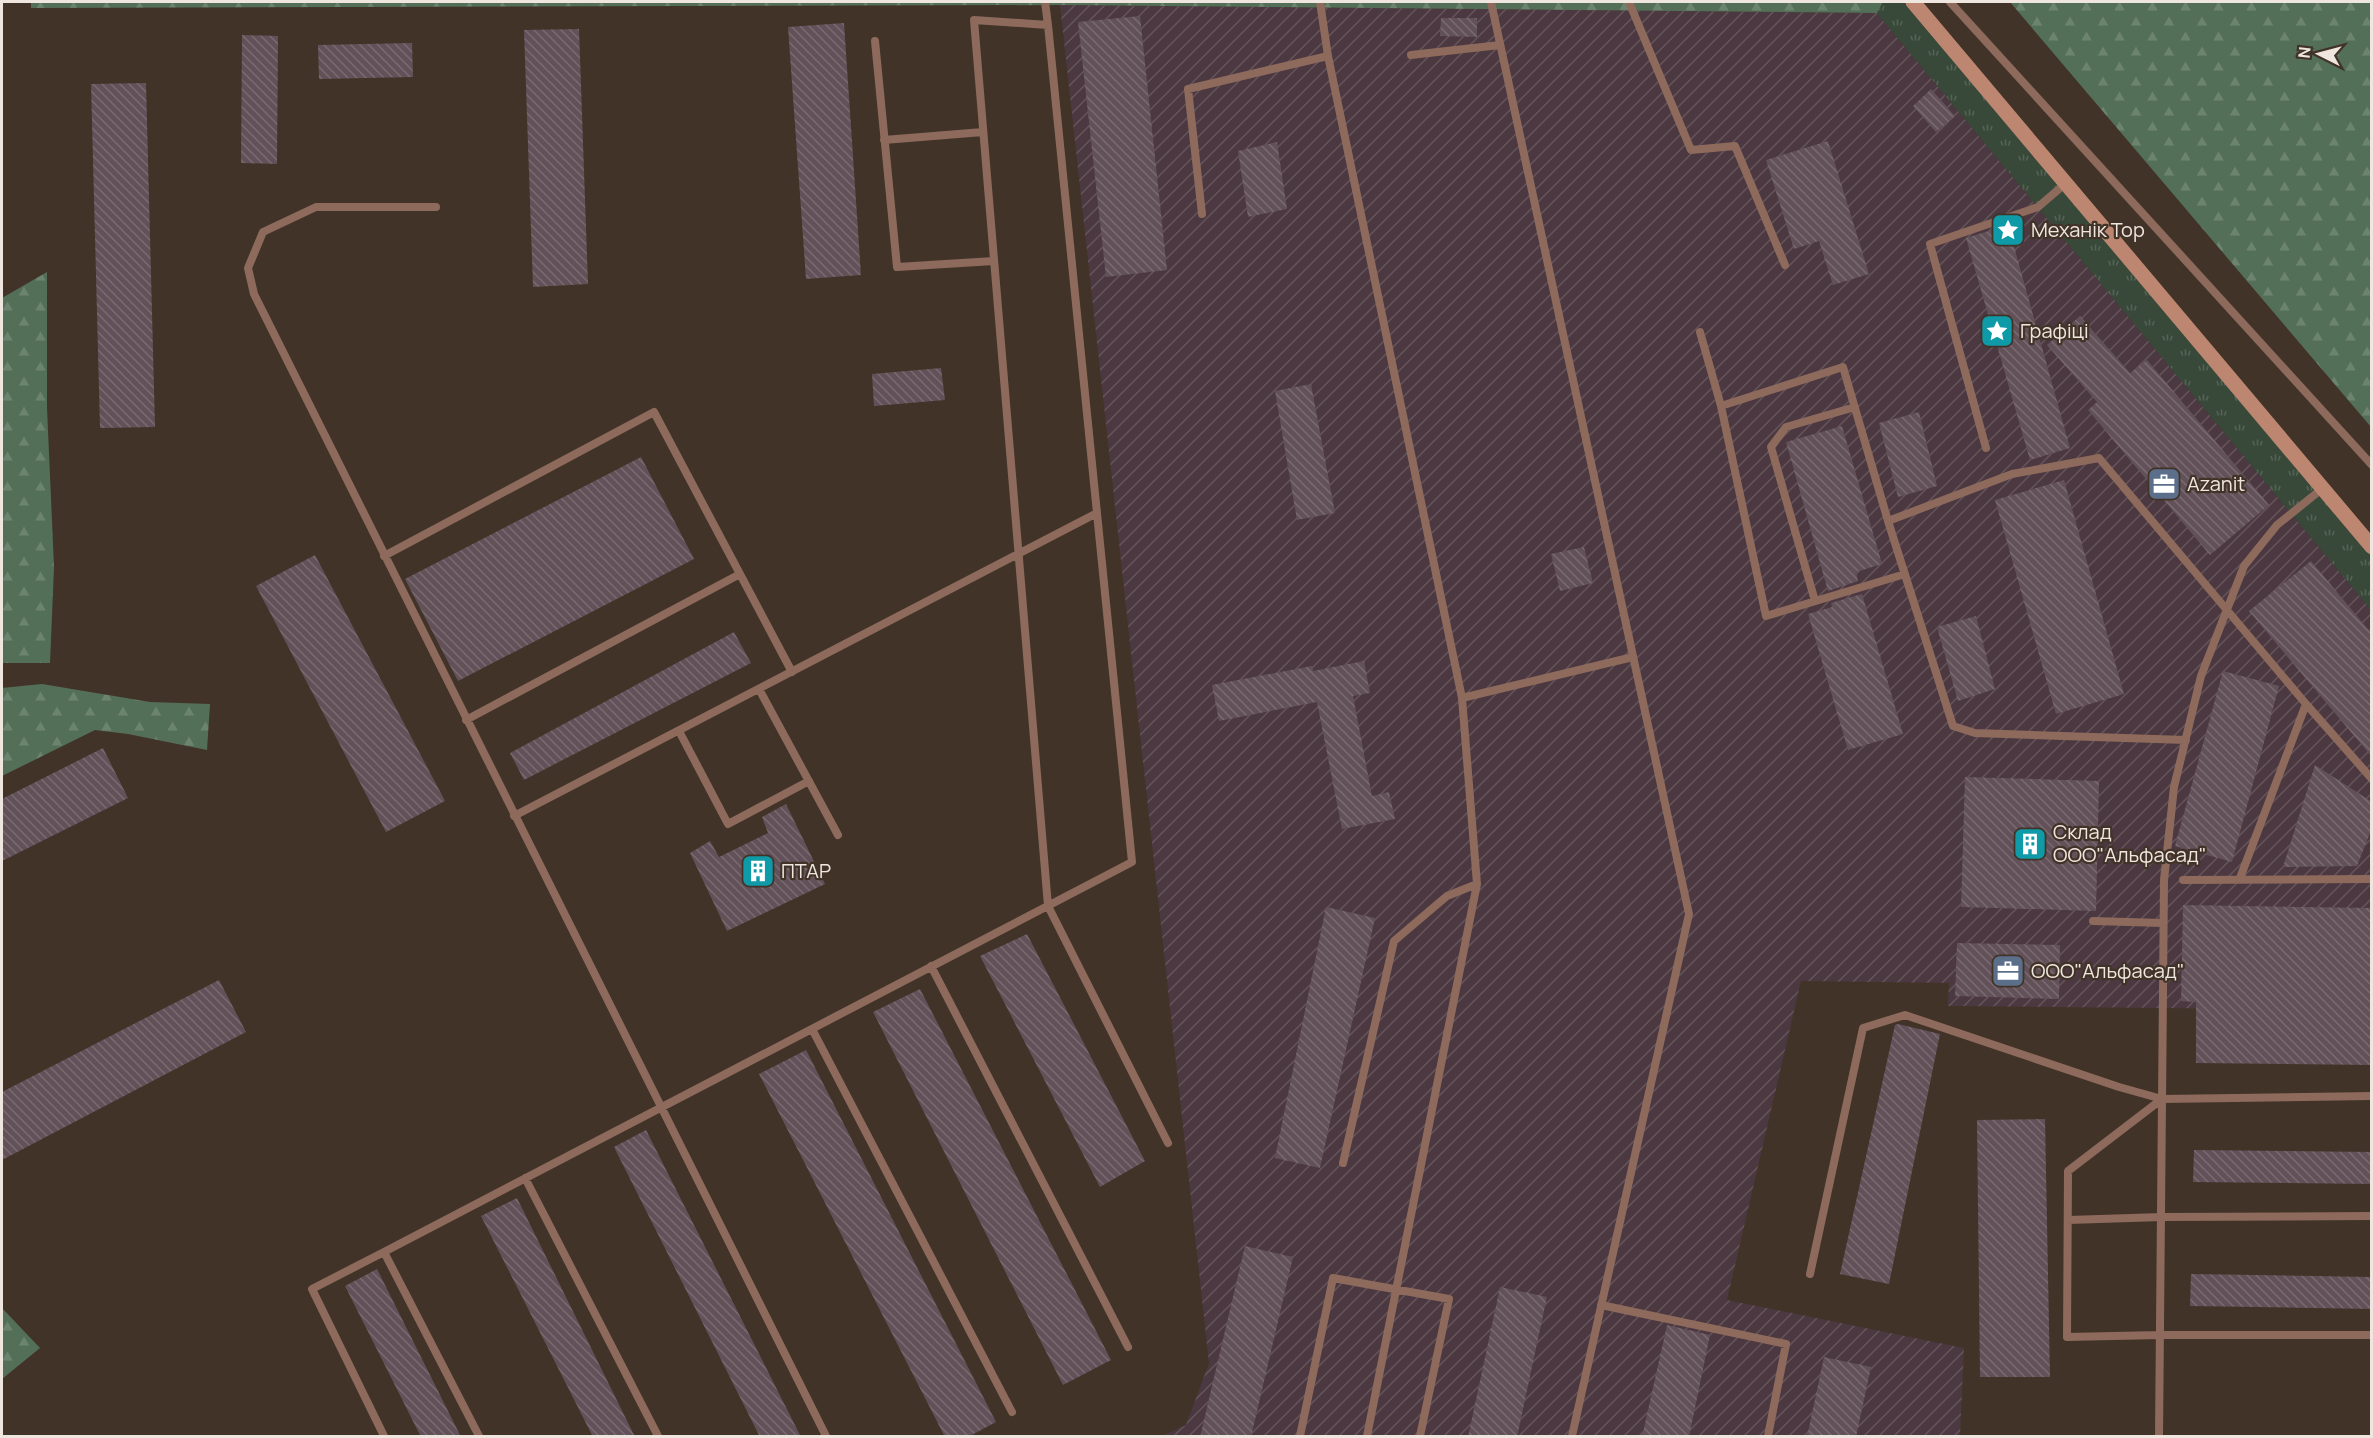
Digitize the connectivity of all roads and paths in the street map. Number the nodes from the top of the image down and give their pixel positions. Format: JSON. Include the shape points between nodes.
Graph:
{"nodes":[{"id":1,"x":1046,"y":2,"type":"edge"},
{"id":2,"x":1320,"y":2,"type":"edge"},
{"id":3,"x":1491,"y":2,"type":"edge"},
{"id":4,"x":1629,"y":2,"type":"edge"},
{"id":5,"x":1913,"y":2,"type":"edge"},
{"id":6,"x":1950,"y":2,"type":"edge"},
{"id":7,"x":1048,"y":25,"type":"junction"},
{"id":8,"x":874,"y":41,"type":"dead end"},
{"id":9,"x":1500,"y":45,"type":"junction"},
{"id":10,"x":1412,"y":55,"type":"dead end"},
{"id":11,"x":1328,"y":56,"type":"junction"},
{"id":12,"x":983,"y":132,"type":"junction"},
{"id":13,"x":884,"y":140,"type":"junction"},
{"id":14,"x":2066,"y":183,"type":"junction"},
{"id":15,"x":436,"y":207,"type":"dead end"},
{"id":16,"x":1202,"y":214,"type":"dead end"},
{"id":17,"x":994,"y":261,"type":"junction"},
{"id":18,"x":1785,"y":265,"type":"dead end"},
{"id":19,"x":1700,"y":332,"type":"dead end"},
{"id":20,"x":1721,"y":406,"type":"junction"},
{"id":21,"x":1855,"y":407,"type":"junction"},
{"id":22,"x":1986,"y":448,"type":"dead end"},
{"id":23,"x":2372,"y":465,"type":"edge"},
{"id":24,"x":2323,"y":488,"type":"junction"},
{"id":25,"x":1097,"y":513,"type":"junction"},
{"id":26,"x":1888,"y":522,"type":"junction"},
{"id":27,"x":2372,"y":548,"type":"edge"},
{"id":28,"x":1019,"y":554,"type":"junction"},
{"id":29,"x":384,"y":556,"type":"junction"},
{"id":30,"x":740,"y":574,"type":"junction"},
{"id":31,"x":1905,"y":574,"type":"junction"},
{"id":32,"x":1815,"y":602,"type":"junction"},
{"id":33,"x":2227,"y":608,"type":"junction"},
{"id":34,"x":1633,"y":657,"type":"junction"},
{"id":35,"x":792,"y":672,"type":"junction"},
{"id":36,"x":759,"y":689,"type":"junction"},
{"id":37,"x":1462,"y":698,"type":"junction"},
{"id":38,"x":2307,"y":704,"type":"junction"},
{"id":39,"x":466,"y":720,"type":"junction"},
{"id":40,"x":679,"y":730,"type":"junction"},
{"id":41,"x":2186,"y":740,"type":"junction"},
{"id":42,"x":2372,"y":779,"type":"edge"},
{"id":43,"x":809,"y":782,"type":"junction"},
{"id":44,"x":514,"y":816,"type":"junction"},
{"id":45,"x":838,"y":835,"type":"dead end"},
{"id":46,"x":2240,"y":878,"type":"junction"},
{"id":47,"x":2372,"y":879,"type":"edge"},
{"id":48,"x":2184,"y":880,"type":"dead end"},
{"id":49,"x":1477,"y":884,"type":"junction"},
{"id":50,"x":1048,"y":906,"type":"junction"},
{"id":51,"x":2093,"y":921,"type":"dead end"},
{"id":52,"x":2163,"y":923,"type":"junction"},
{"id":53,"x":931,"y":966,"type":"junction"},
{"id":54,"x":812,"y":1029,"type":"junction"},
{"id":55,"x":2372,"y":1096,"type":"edge"},
{"id":56,"x":2162,"y":1099,"type":"junction"},
{"id":57,"x":661,"y":1107,"type":"junction"},
{"id":58,"x":1168,"y":1143,"type":"dead end"},
{"id":59,"x":1343,"y":1163,"type":"dead end"},
{"id":60,"x":525,"y":1178,"type":"junction"},
{"id":61,"x":2372,"y":1216,"type":"edge"},
{"id":62,"x":2162,"y":1217,"type":"junction"},
{"id":63,"x":2068,"y":1220,"type":"junction"},
{"id":64,"x":384,"y":1252,"type":"junction"},
{"id":65,"x":1810,"y":1274,"type":"dead end"},
{"id":66,"x":1396,"y":1288,"type":"junction"},
{"id":67,"x":1601,"y":1305,"type":"junction"},
{"id":68,"x":2160,"y":1335,"type":"junction"},
{"id":69,"x":2372,"y":1335,"type":"edge"},
{"id":70,"x":1128,"y":1347,"type":"dead end"},
{"id":71,"x":1012,"y":1412,"type":"dead end"},
{"id":72,"x":384,"y":1437,"type":"edge"},
{"id":73,"x":479,"y":1437,"type":"edge"},
{"id":74,"x":658,"y":1437,"type":"edge"},
{"id":75,"x":826,"y":1437,"type":"edge"},
{"id":76,"x":1300,"y":1437,"type":"edge"},
{"id":77,"x":1367,"y":1437,"type":"edge"},
{"id":78,"x":1420,"y":1437,"type":"edge"},
{"id":79,"x":1572,"y":1437,"type":"edge"},
{"id":80,"x":1768,"y":1437,"type":"edge"},
{"id":81,"x":2159,"y":1437,"type":"edge"}],
"edges":[{"from":1,"to":7,"type":"lane"},
{"from":2,"to":11,"type":"lane"},
{"from":3,"to":9,"type":"lane"},
{"from":4,"to":18,"type":"lane","via":[[1691,150],[1735,146]]},
{"from":5,"to":14,"type":"main road"},
{"from":6,"to":23,"type":"lane"},
{"from":7,"to":12,"type":"lane","via":[[974,20]]},
{"from":7,"to":25,"type":"lane"},
{"from":8,"to":13,"type":"lane"},
{"from":9,"to":10,"type":"lane"},
{"from":9,"to":34,"type":"lane"},
{"from":11,"to":16,"type":"lane","via":[[1188,89]]},
{"from":11,"to":37,"type":"lane"},
{"from":12,"to":13,"type":"lane"},
{"from":12,"to":17,"type":"lane"},
{"from":13,"to":17,"type":"lane","via":[[897,267]]},
{"from":14,"to":22,"type":"lane","via":[[2038,207],[1930,244]]},
{"from":14,"to":24,"type":"main road"},
{"from":15,"to":29,"type":"lane","via":[[316,207],[262,232],[248,268],[254,294]]},
{"from":17,"to":28,"type":"lane"},
{"from":19,"to":20,"type":"lane"},
{"from":20,"to":21,"type":"lane","via":[[1843,367]]},
{"from":20,"to":32,"type":"lane","via":[[1766,616]]},
{"from":21,"to":26,"type":"lane"},
{"from":21,"to":32,"type":"lane","via":[[1786,427],[1771,447]]},
{"from":24,"to":27,"type":"main road"},
{"from":24,"to":33,"type":"lane","via":[[2277,525],[2244,566]]},
{"from":25,"to":28,"type":"lane"},
{"from":25,"to":50,"type":"lane","via":[[1132,862]]},
{"from":26,"to":31,"type":"lane"},
{"from":26,"to":33,"type":"lane","via":[[2012,474],[2100,458]]},
{"from":28,"to":35,"type":"lane"},
{"from":28,"to":50,"type":"lane"},
{"from":29,"to":30,"type":"lane","via":[[654,412]]},
{"from":29,"to":39,"type":"lane"},
{"from":30,"to":35,"type":"lane"},
{"from":30,"to":39,"type":"lane"},
{"from":31,"to":32,"type":"lane"},
{"from":31,"to":41,"type":"lane","via":[[1953,726],[1975,734]]},
{"from":33,"to":38,"type":"lane"},
{"from":33,"to":41,"type":"lane","via":[[2201,676]]},
{"from":34,"to":37,"type":"lane"},
{"from":34,"to":67,"type":"lane","via":[[1689,914]]},
{"from":35,"to":36,"type":"lane"},
{"from":36,"to":40,"type":"lane"},
{"from":36,"to":43,"type":"lane"},
{"from":37,"to":49,"type":"lane"},
{"from":38,"to":42,"type":"lane"},
{"from":38,"to":46,"type":"lane"},
{"from":39,"to":44,"type":"lane"},
{"from":40,"to":43,"type":"lane","via":[[728,824]]},
{"from":40,"to":44,"type":"lane"},
{"from":41,"to":52,"type":"lane","via":[[2174,788]]},
{"from":43,"to":45,"type":"lane"},
{"from":44,"to":57,"type":"lane"},
{"from":46,"to":47,"type":"lane"},
{"from":46,"to":48,"type":"lane"},
{"from":49,"to":59,"type":"lane","via":[[1447,896],[1394,941]]},
{"from":49,"to":66,"type":"lane"},
{"from":50,"to":53,"type":"lane"},
{"from":50,"to":58,"type":"lane"},
{"from":51,"to":52,"type":"lane"},
{"from":52,"to":56,"type":"lane"},
{"from":53,"to":54,"type":"lane"},
{"from":53,"to":70,"type":"lane"},
{"from":54,"to":57,"type":"lane"},
{"from":54,"to":71,"type":"lane"},
{"from":55,"to":56,"type":"lane"},
{"from":56,"to":62,"type":"lane"},
{"from":56,"to":63,"type":"lane","via":[[2068,1171]]},
{"from":56,"to":65,"type":"lane","via":[[1905,1015],[1863,1028]]},
{"from":57,"to":60,"type":"lane"},
{"from":57,"to":75,"type":"lane"},
{"from":60,"to":64,"type":"lane"},
{"from":60,"to":74,"type":"lane"},
{"from":61,"to":62,"type":"lane"},
{"from":62,"to":63,"type":"lane"},
{"from":62,"to":68,"type":"lane"},
{"from":63,"to":68,"type":"lane","via":[[2067,1337]]},
{"from":64,"to":72,"type":"lane","via":[[312,1289]]},
{"from":64,"to":73,"type":"lane"},
{"from":66,"to":76,"type":"lane","via":[[1333,1278]]},
{"from":66,"to":77,"type":"lane"},
{"from":66,"to":78,"type":"lane","via":[[1449,1299]]},
{"from":67,"to":79,"type":"lane"},
{"from":67,"to":80,"type":"lane","via":[[1786,1344]]},
{"from":68,"to":69,"type":"lane"},
{"from":68,"to":81,"type":"lane"}]}
